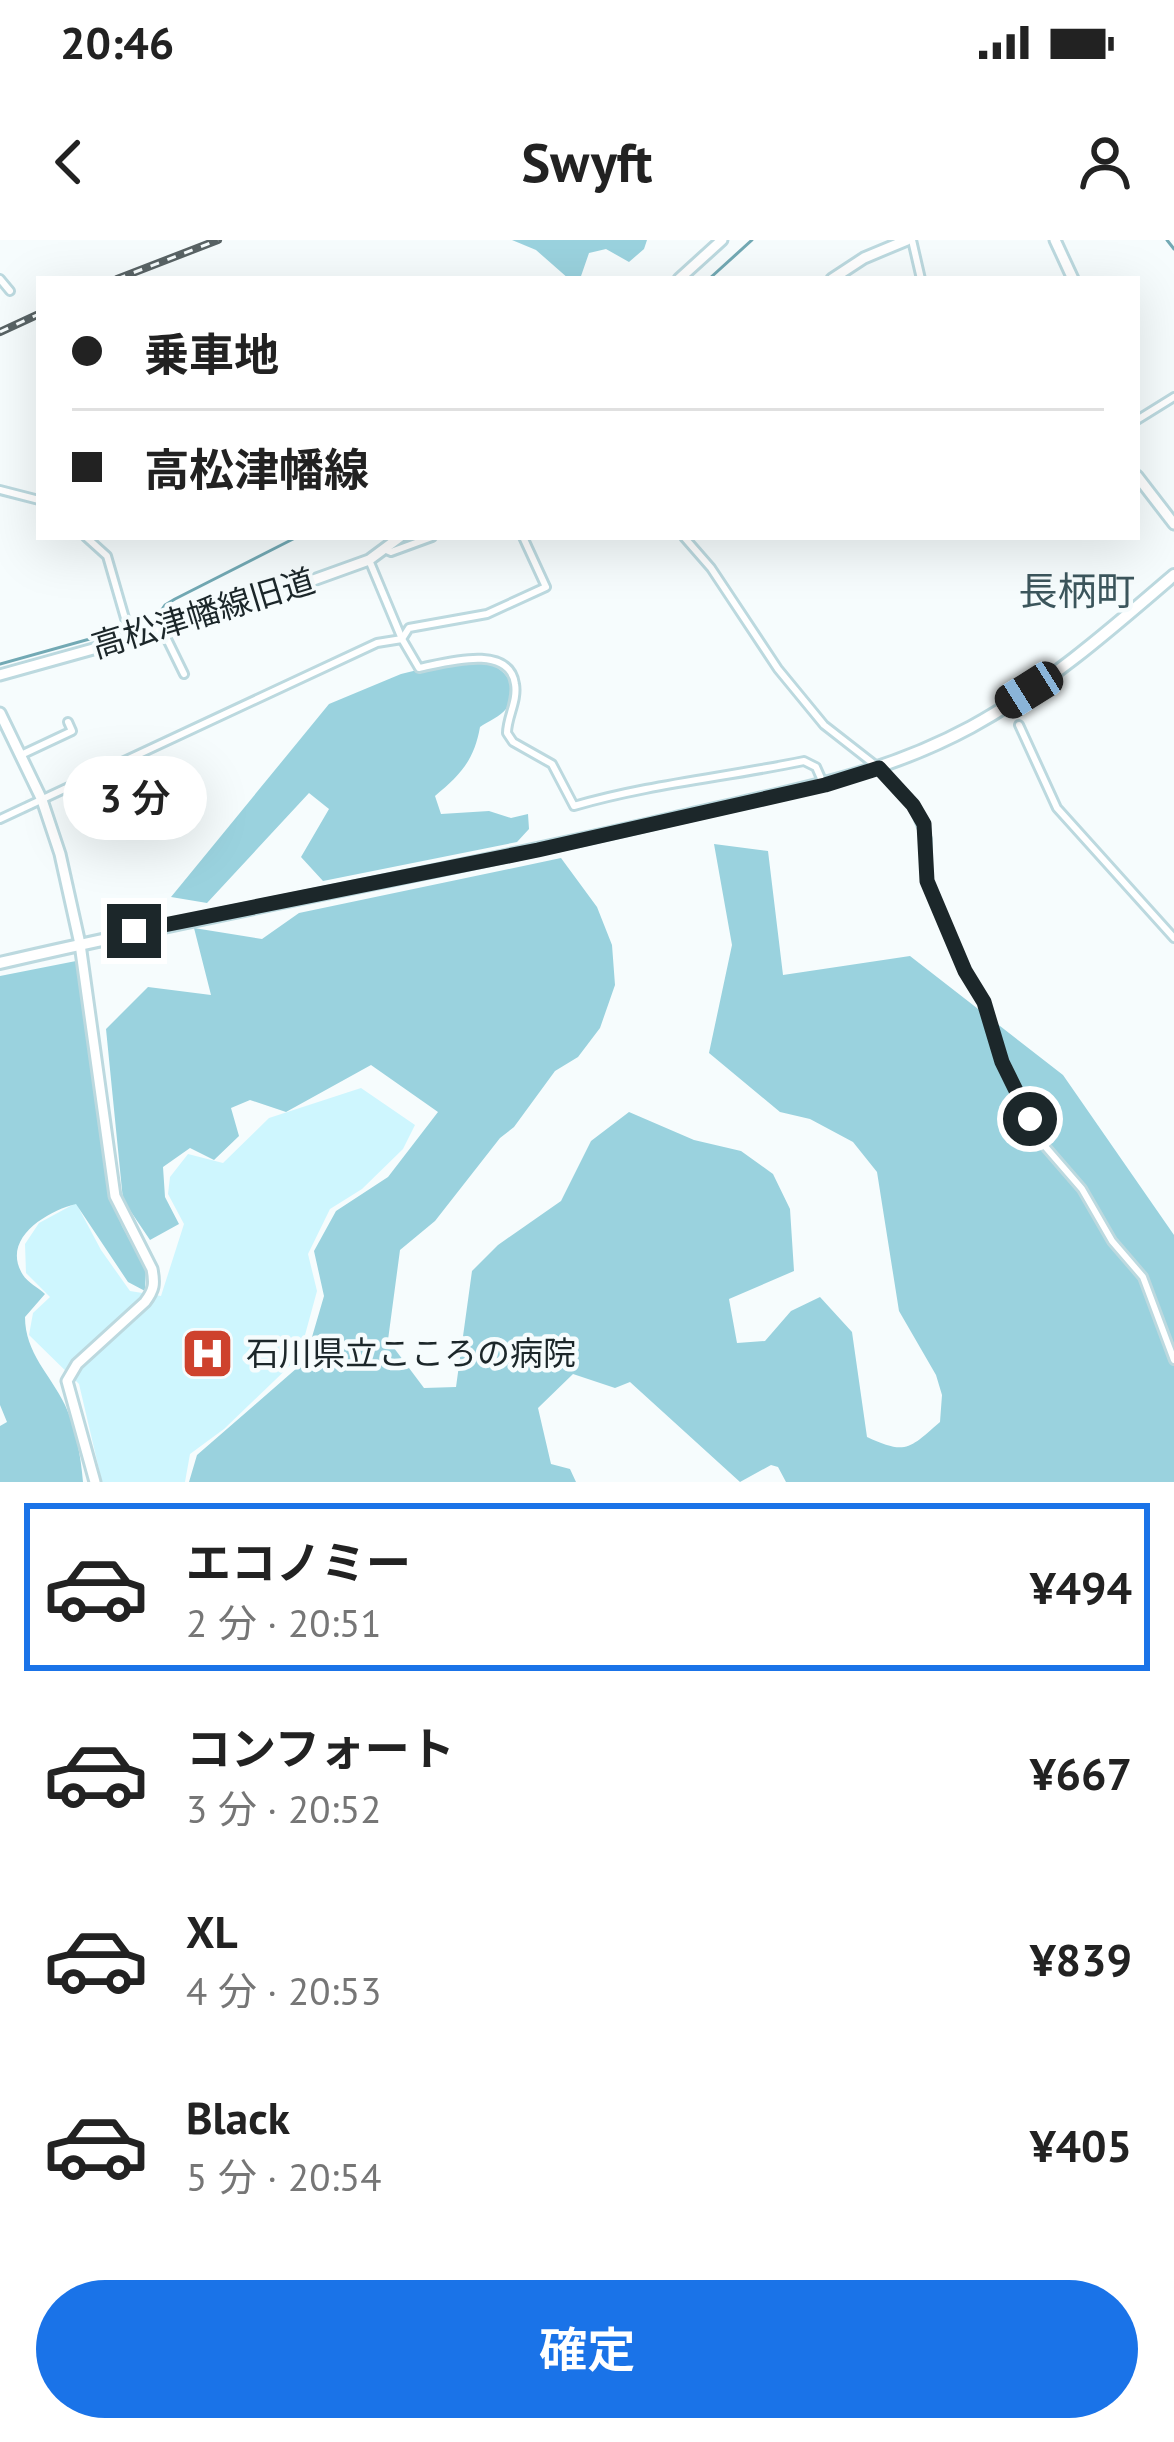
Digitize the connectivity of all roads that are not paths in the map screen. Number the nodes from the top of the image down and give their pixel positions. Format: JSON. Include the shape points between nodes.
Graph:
{"nodes":[{"id":1,"x":722,"y":240,"type":"edge"},
{"id":2,"x":910,"y":240,"type":"edge"},
{"id":3,"x":1055,"y":240,"type":"edge"},
{"id":4,"x":682,"y":276,"type":"edge"},
{"id":5,"x":837,"y":276,"type":"edge"},
{"id":6,"x":920,"y":276,"type":"edge"},
{"id":7,"x":1072,"y":276,"type":"edge"},
{"id":8,"x":0,"y":279,"type":"edge"},
{"id":9,"x":10,"y":291,"type":"dead end"},
{"id":10,"x":1174,"y":397,"type":"edge"},
{"id":11,"x":1140,"y":418,"type":"edge"},
{"id":12,"x":1140,"y":480,"type":"edge"},
{"id":13,"x":0,"y":490,"type":"edge"},
{"id":14,"x":36,"y":499,"type":"edge"},
{"id":15,"x":1174,"y":524,"type":"edge"},
{"id":16,"x":89,"y":540,"type":"edge"},
{"id":17,"x":396,"y":540,"type":"edge"},
{"id":18,"x":424,"y":540,"type":"edge"},
{"id":19,"x":524,"y":540,"type":"edge"},
{"id":20,"x":687,"y":540,"type":"edge"},
{"id":21,"x":384,"y":549,"type":"junction"},
{"id":22,"x":369,"y":560,"type":"junction"},
{"id":23,"x":1174,"y":575,"type":"edge"},
{"id":24,"x":163,"y":631,"type":"junction"},
{"id":25,"x":131,"y":637,"type":"junction"},
{"id":26,"x":402,"y":639,"type":"junction"},
{"id":27,"x":184,"y":674,"type":"dead end"},
{"id":28,"x":0,"y":675,"type":"edge"},
{"id":29,"x":0,"y":713,"type":"edge"},
{"id":30,"x":68,"y":722,"type":"dead end"},
{"id":31,"x":1019,"y":725,"type":"dead end"},
{"id":32,"x":21,"y":754,"type":"junction"},
{"id":33,"x":879,"y":768,"type":"junction"},
{"id":34,"x":825,"y":785,"type":"junction"},
{"id":35,"x":42,"y":800,"type":"junction"},
{"id":36,"x":0,"y":819,"type":"edge"},
{"id":37,"x":1174,"y":938,"type":"edge"},
{"id":38,"x":80,"y":944,"type":"junction"},
{"id":39,"x":0,"y":962,"type":"edge"},
{"id":40,"x":1174,"y":1360,"type":"edge"},
{"id":41,"x":95,"y":1482,"type":"edge"}],
"edges":[{"from":1,"to":4,"type":"street"},
{"from":2,"to":5,"type":"street"},
{"from":2,"to":6,"type":"street"},
{"from":3,"to":7,"type":"street"},
{"from":8,"to":9,"type":"street"},
{"from":10,"to":11,"type":"street"},
{"from":12,"to":15,"type":"street"},
{"from":13,"to":14,"type":"street"},
{"from":16,"to":25,"type":"street","via":[[106,556]]},
{"from":17,"to":21,"type":"street","name":"高松津幡線旧道"},
{"from":18,"to":21,"type":"street"},
{"from":19,"to":26,"type":"street","via":[[546,587],[487,614],[409,628]]},
{"from":20,"to":33,"type":"street","via":[[824,724]]},
{"from":21,"to":22,"type":"street","name":"高松津幡線旧道"},
{"from":22,"to":24,"type":"street","name":"高松津幡線旧道"},
{"from":22,"to":26,"type":"street"},
{"from":23,"to":33,"type":"main road","via":[[1070,665],[970,728]]},
{"from":24,"to":25,"type":"street","name":"高松津幡線旧道"},
{"from":24,"to":27,"type":"street"},
{"from":25,"to":28,"type":"street","name":"高松津幡線旧道"},
{"from":26,"to":34,"type":"street","via":[[419,668],[502,663],[515,685],[507,733],[552,764],[574,806],[804,761]]},
{"from":26,"to":35,"type":"street","via":[[377,643]]},
{"from":29,"to":32,"type":"street"},
{"from":30,"to":32,"type":"street","via":[[72,731]]},
{"from":31,"to":37,"type":"street","via":[[1057,808]]},
{"from":32,"to":35,"type":"street"},
{"from":33,"to":34,"type":"main road"},
{"from":33,"to":40,"type":"street","via":[[924,824],[927,881],[1017,1095],[1043,1144],[1143,1277]]},
{"from":34,"to":38,"type":"main road"},
{"from":35,"to":36,"type":"street"},
{"from":35,"to":38,"type":"street"},
{"from":38,"to":39,"type":"main road"},
{"from":38,"to":41,"type":"street","via":[[115,1196],[154,1282],[145,1302],[67,1381]]}]}
